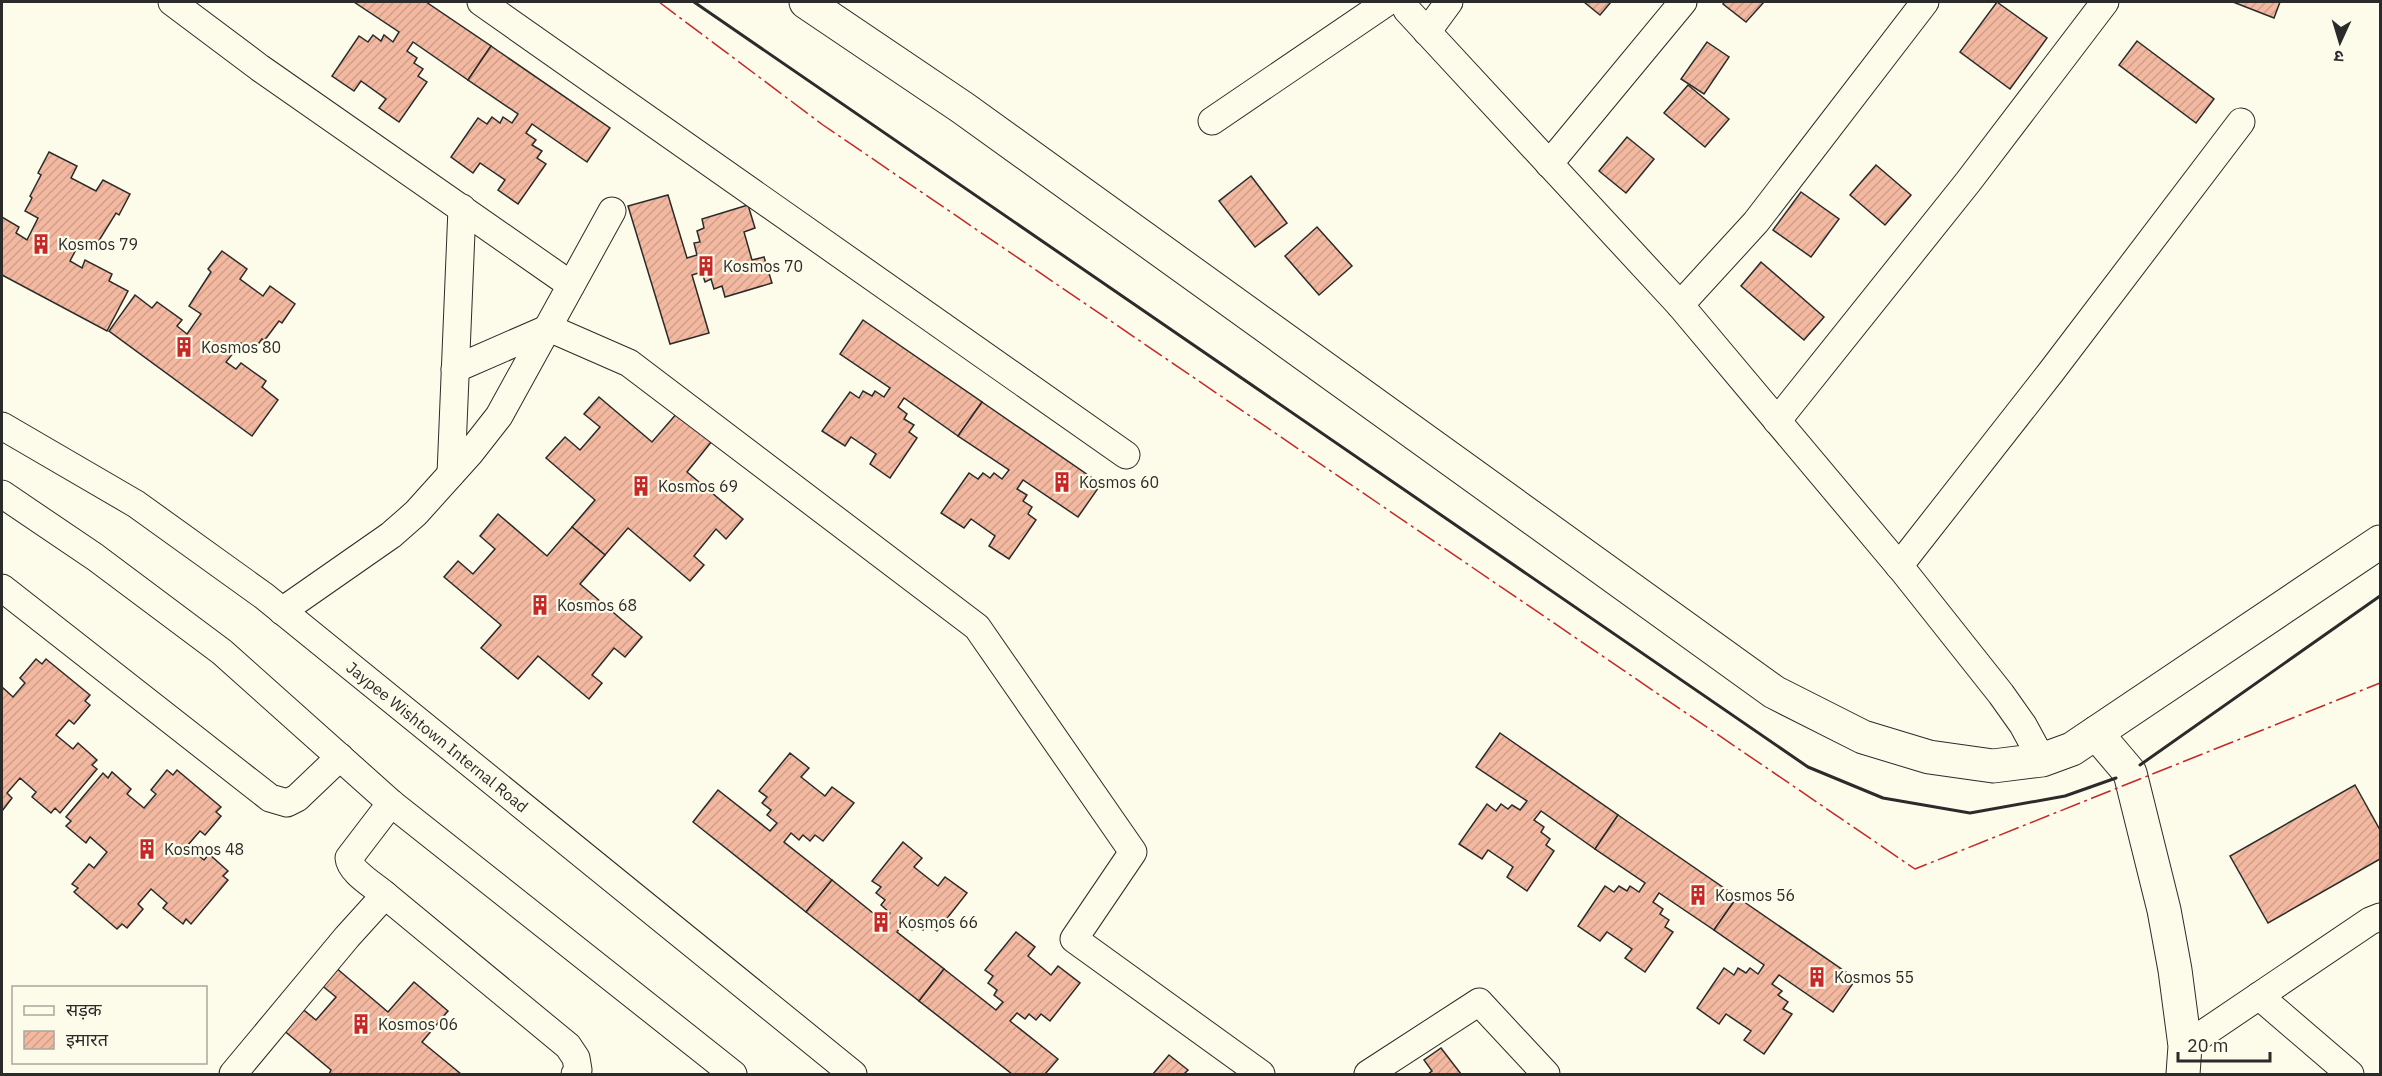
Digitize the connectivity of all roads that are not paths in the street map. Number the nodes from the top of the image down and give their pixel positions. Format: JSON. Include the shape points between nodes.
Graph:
{"nodes":[{"id":1,"x":172,"y":2,"type":"edge"},
{"id":2,"x":481,"y":2,"type":"edge"},
{"id":3,"x":806,"y":2,"type":"edge"},
{"id":4,"x":1387,"y":2,"type":"edge"},
{"id":5,"x":1402,"y":2,"type":"edge"},
{"id":6,"x":1449,"y":2,"type":"edge"},
{"id":7,"x":1683,"y":2,"type":"edge"},
{"id":8,"x":1925,"y":2,"type":"edge"},
{"id":9,"x":2105,"y":2,"type":"edge"},
{"id":10,"x":1427,"y":32,"type":"junction"},
{"id":11,"x":1212,"y":121,"type":"dead end"},
{"id":12,"x":2241,"y":122,"type":"dead end"},
{"id":13,"x":1549,"y":164,"type":"junction"},
{"id":14,"x":462,"y":208,"type":"junction"},
{"id":15,"x":612,"y":211,"type":"dead end"},
{"id":16,"x":571,"y":285,"type":"junction"},
{"id":17,"x":1680,"y":305,"type":"junction"},
{"id":18,"x":549,"y":328,"type":"junction"},
{"id":19,"x":455,"y":369,"type":"junction"},
{"id":20,"x":1777,"y":421,"type":"junction"},
{"id":21,"x":4,"y":432,"type":"edge"},
{"id":22,"x":1126,"y":455,"type":"dead end"},
{"id":23,"x":451,"y":474,"type":"junction"},
{"id":24,"x":2,"y":494,"type":"edge"},
{"id":25,"x":2380,"y":542,"type":"edge"},
{"id":26,"x":1899,"y":566,"type":"junction"},
{"id":27,"x":2,"y":588,"type":"edge"},
{"id":28,"x":282,"y":610,"type":"junction"},
{"id":29,"x":2096,"y":733,"type":"junction"},
{"id":30,"x":340,"y":757,"type":"junction"},
{"id":31,"x":2042,"y":760,"type":"junction"},
{"id":32,"x":391,"y":803,"type":"junction"},
{"id":33,"x":385,"y":895,"type":"junction"},
{"id":34,"x":2380,"y":917,"type":"edge"},
{"id":35,"x":2259,"y":996,"type":"junction"},
{"id":36,"x":2184,"y":1060,"type":"edge"},
{"id":37,"x":729,"y":1073,"type":"edge"},
{"id":38,"x":233,"y":1074,"type":"edge"},
{"id":39,"x":575,"y":1074,"type":"edge"},
{"id":40,"x":852,"y":1074,"type":"edge"},
{"id":41,"x":1261,"y":1074,"type":"edge"},
{"id":42,"x":1368,"y":1074,"type":"edge"},
{"id":43,"x":1545,"y":1074,"type":"edge"},
{"id":44,"x":2350,"y":1074,"type":"edge"}],
"edges":[{"from":1,"to":14,"type":"street"},
{"from":2,"to":22,"type":"street"},
{"from":3,"to":31,"type":"street","via":[[963,108],[1774,692],[1863,737],[1929,757],[1993,766]]},
{"from":4,"to":11,"type":"street"},
{"from":5,"to":10,"type":"street"},
{"from":6,"to":10,"type":"street"},
{"from":7,"to":13,"type":"street"},
{"from":8,"to":17,"type":"street","via":[[1756,222]]},
{"from":9,"to":20,"type":"street","via":[[1968,183]]},
{"from":10,"to":13,"type":"street"},
{"from":12,"to":26,"type":"street"},
{"from":13,"to":17,"type":"street"},
{"from":14,"to":16,"type":"street"},
{"from":14,"to":19,"type":"street"},
{"from":15,"to":16,"type":"street"},
{"from":16,"to":18,"type":"street"},
{"from":17,"to":20,"type":"street"},
{"from":18,"to":19,"type":"street"},
{"from":18,"to":23,"type":"street","via":[[499,416]]},
{"from":18,"to":41,"type":"street","via":[[629,363],[977,627],[1133,852],[1074,939]]},
{"from":19,"to":23,"type":"street"},
{"from":20,"to":26,"type":"street"},
{"from":21,"to":28,"type":"street","name":"Jaypee Wishtown Internal Road","via":[[136,504]]},
{"from":23,"to":28,"type":"street","via":[[391,535]]},
{"from":24,"to":30,"type":"street","via":[[95,556],[222,652]]},
{"from":25,"to":29,"type":"street"},
{"from":26,"to":31,"type":"street","via":[[2001,694]]},
{"from":27,"to":30,"type":"street","via":[[270,798],[287,803],[297,798]]},
{"from":28,"to":40,"type":"street","name":"Jaypee Wishtown Internal Road"},
{"from":29,"to":31,"type":"street","via":[[2072,749]]},
{"from":29,"to":36,"type":"street","via":[[2130,772],[2164,910]]},
{"from":30,"to":32,"type":"street"},
{"from":32,"to":33,"type":"street","via":[[349,858],[353,868]]},
{"from":32,"to":37,"type":"street"},
{"from":33,"to":38,"type":"street"},
{"from":33,"to":39,"type":"street","via":[[568,1046],[576,1058]]},
{"from":34,"to":35,"type":"street"},
{"from":35,"to":36,"type":"street"},
{"from":35,"to":44,"type":"street"},
{"from":42,"to":43,"type":"street","via":[[1479,1002]]}]}
